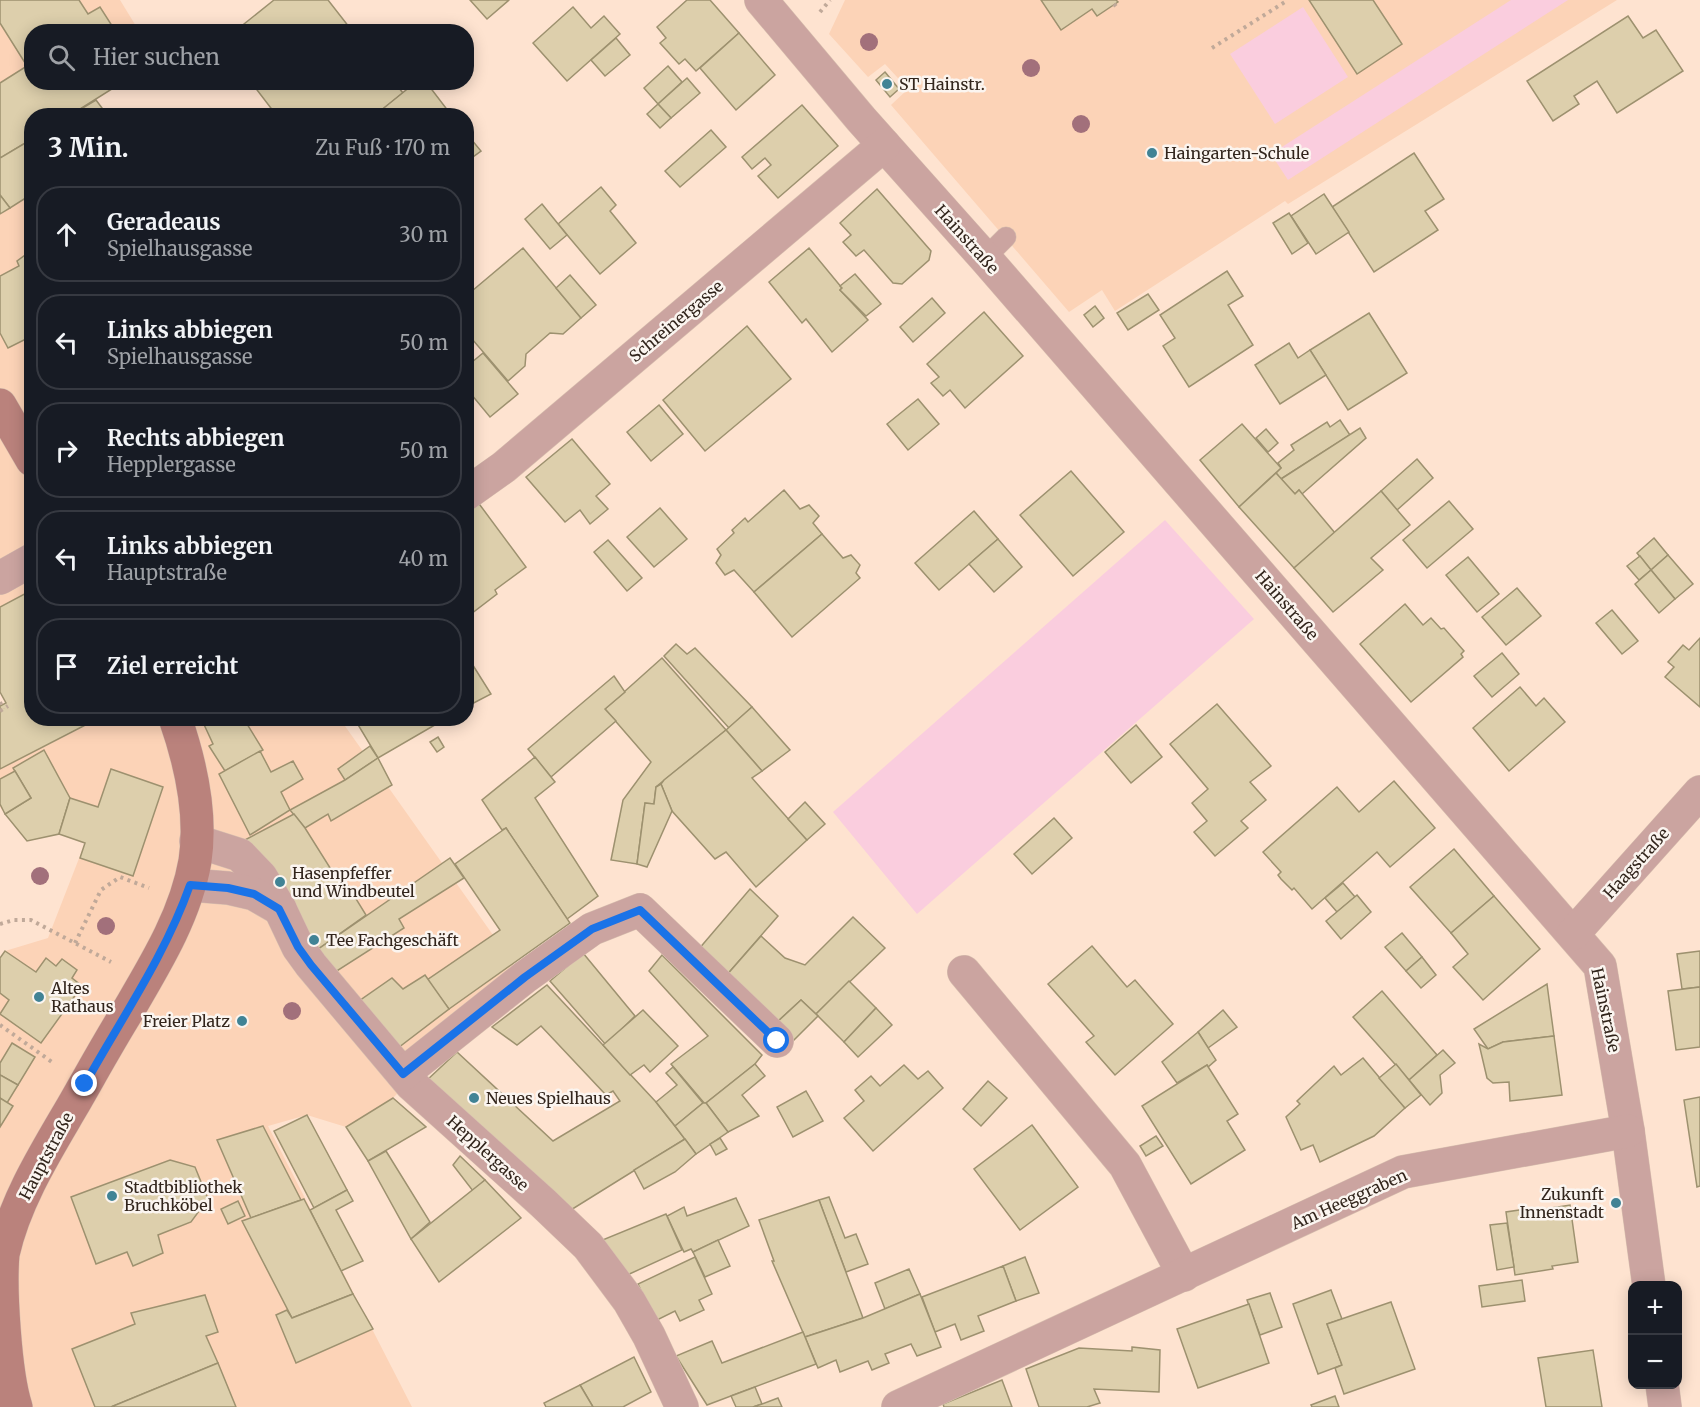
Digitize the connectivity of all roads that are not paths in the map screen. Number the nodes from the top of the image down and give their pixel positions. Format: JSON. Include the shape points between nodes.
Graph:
{"nodes":[{"id":1,"x":761,"y":0,"type":"edge"},
{"id":2,"x":884,"y":145,"type":"junction"},
{"id":3,"x":0,"y":405,"type":"edge"},
{"id":4,"x":24,"y":446,"type":"edge"},
{"id":5,"x":474,"y":488,"type":"edge"},
{"id":6,"x":24,"y":564,"type":"edge"},
{"id":7,"x":0,"y":578,"type":"edge"},
{"id":8,"x":177,"y":726,"type":"edge"},
{"id":9,"x":1700,"y":792,"type":"edge"},
{"id":10,"x":196,"y":841,"type":"junction"},
{"id":11,"x":190,"y":885,"type":"junction"},
{"id":12,"x":279,"y":909,"type":"junction"},
{"id":13,"x":1573,"y":934,"type":"junction"},
{"id":14,"x":964,"y":972,"type":"dead end"},
{"id":15,"x":777,"y":1041,"type":"dead end"},
{"id":16,"x":403,"y":1074,"type":"junction"},
{"id":17,"x":1628,"y":1131,"type":"junction"},
{"id":18,"x":1,"y":1255,"type":"edge"},
{"id":19,"x":1184,"y":1275,"type":"junction"},
{"id":20,"x":1648,"y":1281,"type":"edge"},
{"id":21,"x":1663,"y":1389,"type":"edge"},
{"id":22,"x":16,"y":1407,"type":"edge"},
{"id":23,"x":682,"y":1407,"type":"edge"},
{"id":24,"x":898,"y":1407,"type":"edge"},
{"id":25,"x":1665,"y":1407,"type":"edge"}],
"edges":[{"from":1,"to":2,"type":"street","name":"Hainstraße"},
{"from":2,"to":5,"type":"street","name":"Schreinergasse"},
{"from":2,"to":13,"type":"street","name":"Hainstraße","via":[[996,248]]},
{"from":3,"to":4,"type":"main road"},
{"from":6,"to":7,"type":"street"},
{"from":8,"to":10,"type":"main road","name":"Hauptstraße","via":[[190,768]]},
{"from":9,"to":13,"type":"street","name":"Haagstraße"},
{"from":10,"to":11,"type":"main road","name":"Hauptstraße"},
{"from":10,"to":12,"type":"street","name":"Hepplergasse","via":[[240,855],[261,877]]},
{"from":11,"to":12,"type":"street","via":[[254,894]]},
{"from":11,"to":18,"type":"main road","name":"Hauptstraße","via":[[145,981],[30,1180]]},
{"from":12,"to":16,"type":"street","name":"Hepplergasse","via":[[311,965]]},
{"from":13,"to":17,"type":"street","name":"Hainstraße","via":[[1600,966]]},
{"from":14,"to":19,"type":"street","via":[[1125,1165]]},
{"from":15,"to":16,"type":"street","via":[[640,910],[592,929]]},
{"from":16,"to":23,"type":"street","name":"Hepplergasse","via":[[588,1246],[629,1301]]},
{"from":17,"to":19,"type":"street","name":"Am Heeggraben","via":[[1404,1172]]},
{"from":17,"to":20,"type":"street","name":"Hainstraße"},
{"from":18,"to":22,"type":"main road","name":"Hauptstraße","via":[[3,1332]]},
{"from":19,"to":24,"type":"street","name":"Am Heeggraben"},
{"from":21,"to":25,"type":"street"}]}
